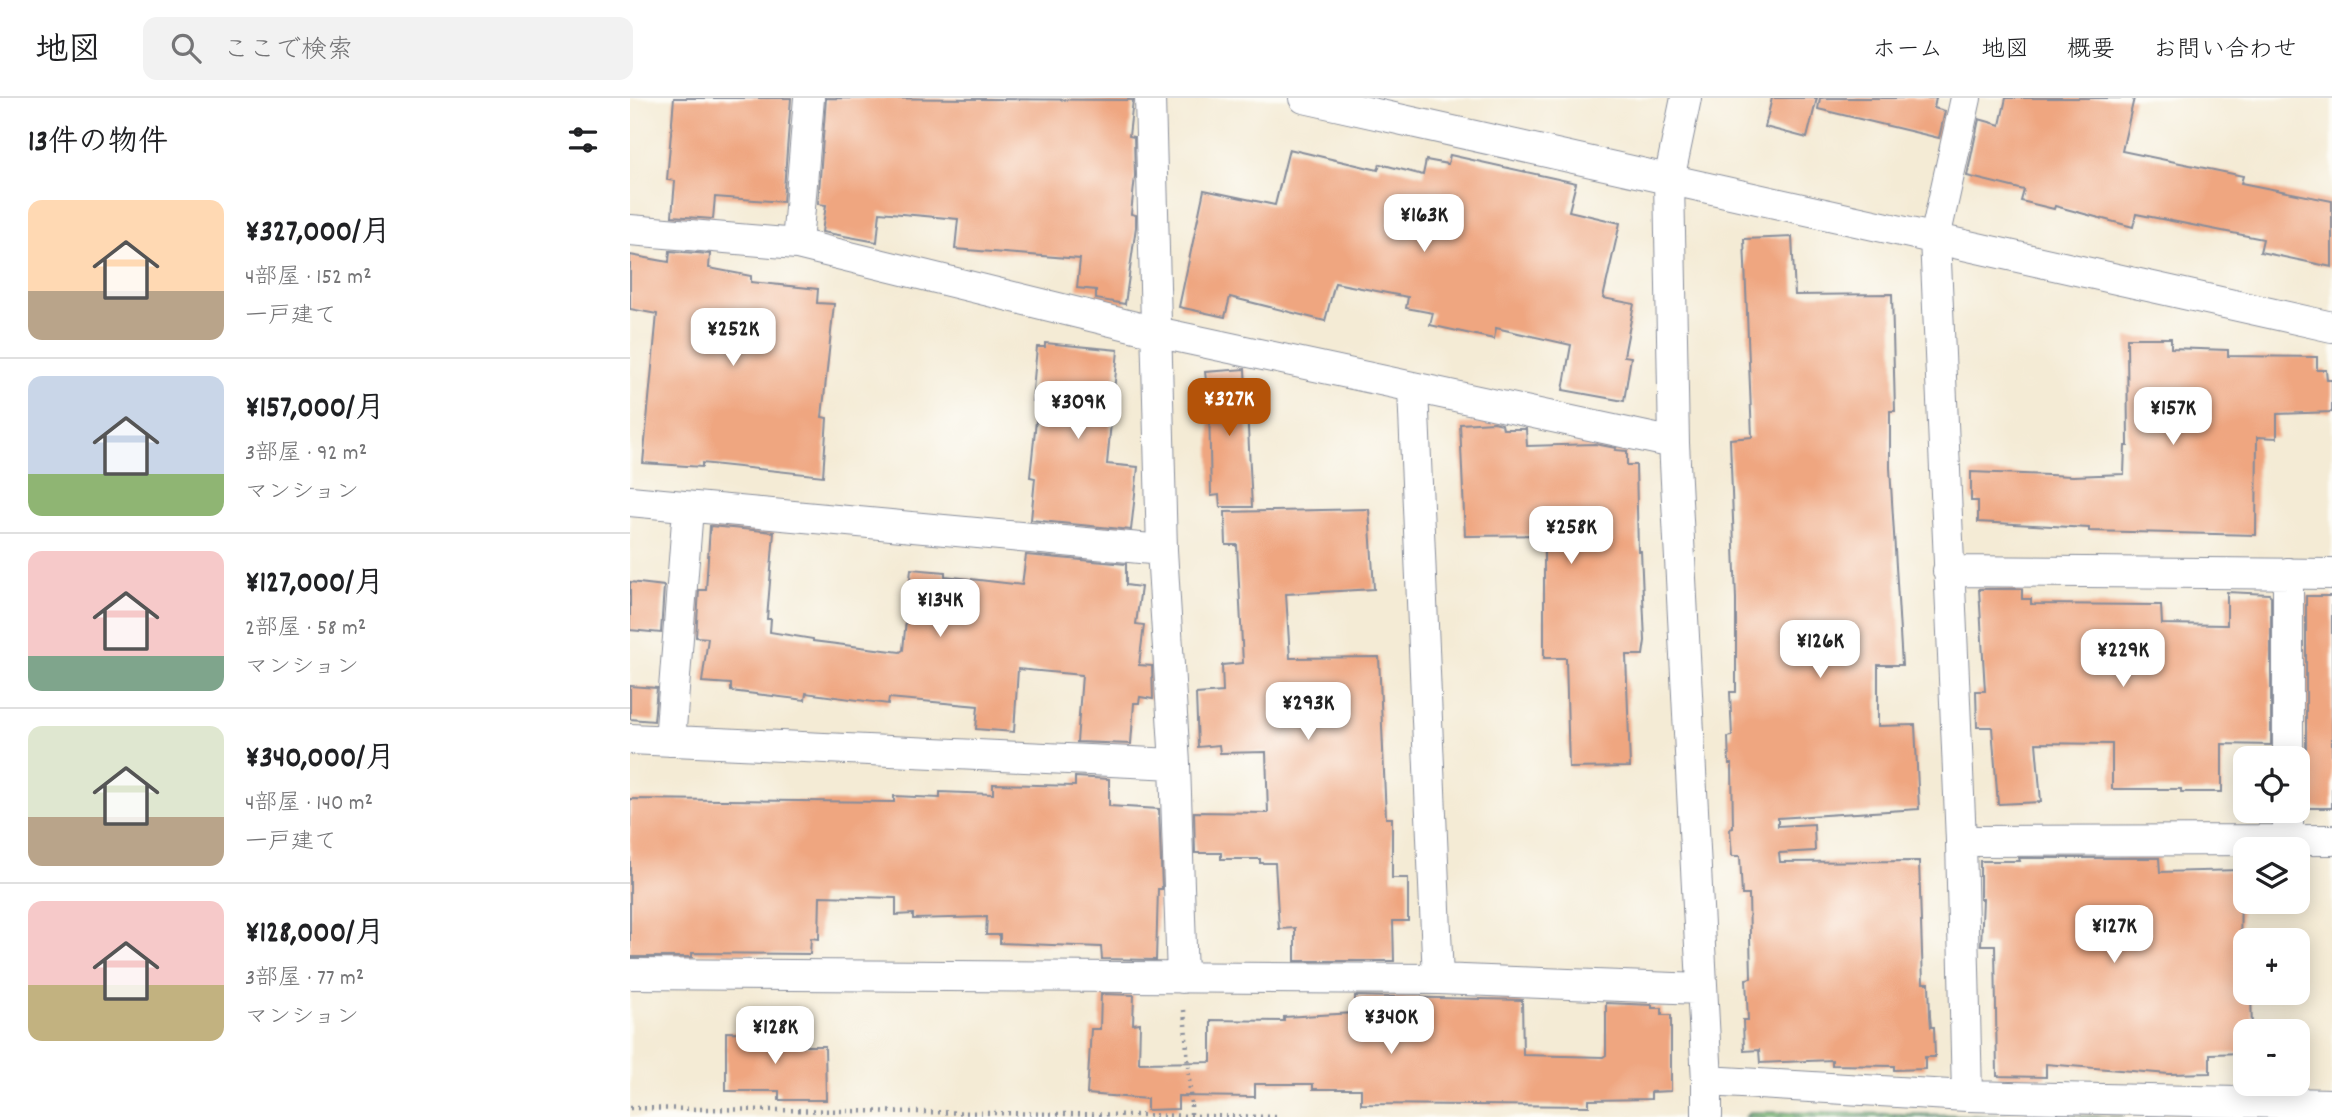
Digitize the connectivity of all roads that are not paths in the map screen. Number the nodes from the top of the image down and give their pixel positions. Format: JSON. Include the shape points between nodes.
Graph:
{"nodes":[{"id":1,"x":809,"y":98,"type":"edge"},
{"id":2,"x":1150,"y":98,"type":"edge"},
{"id":3,"x":1304,"y":98,"type":"edge"},
{"id":4,"x":1686,"y":98,"type":"edge"},
{"id":5,"x":1966,"y":98,"type":"edge"},
{"id":6,"x":1669,"y":180,"type":"junction"},
{"id":7,"x":630,"y":230,"type":"edge"},
{"id":8,"x":1935,"y":238,"type":"junction"},
{"id":9,"x":797,"y":244,"type":"junction"},
{"id":10,"x":2332,"y":327,"type":"edge"},
{"id":11,"x":1156,"y":332,"type":"junction"},
{"id":12,"x":1413,"y":389,"type":"junction"},
{"id":13,"x":1674,"y":443,"type":"junction"},
{"id":14,"x":630,"y":501,"type":"edge"},
{"id":15,"x":688,"y":508,"type":"junction"},
{"id":16,"x":1162,"y":550,"type":"junction"},
{"id":17,"x":1948,"y":571,"type":"junction"},
{"id":18,"x":2288,"y":573,"type":"junction"},
{"id":19,"x":2332,"y":574,"type":"edge"},
{"id":20,"x":630,"y":738,"type":"edge"},
{"id":21,"x":670,"y":741,"type":"junction"},
{"id":22,"x":2288,"y":746,"type":"edge"},
{"id":23,"x":1175,"y":764,"type":"junction"},
{"id":24,"x":2233,"y":840,"type":"edge"},
{"id":25,"x":2310,"y":840,"type":"edge"},
{"id":26,"x":2332,"y":840,"type":"edge"},
{"id":27,"x":1961,"y":841,"type":"junction"},
{"id":28,"x":630,"y":974,"type":"edge"},
{"id":29,"x":1182,"y":978,"type":"junction"},
{"id":30,"x":1438,"y":979,"type":"junction"},
{"id":31,"x":1701,"y":989,"type":"junction"},
{"id":32,"x":1707,"y":1081,"type":"junction"},
{"id":33,"x":1967,"y":1096,"type":"junction"},
{"id":34,"x":2332,"y":1104,"type":"edge"},
{"id":35,"x":1707,"y":1117,"type":"edge"}],
"edges":[{"from":1,"to":9,"type":"street"},
{"from":2,"to":11,"type":"street"},
{"from":3,"to":6,"type":"street"},
{"from":4,"to":6,"type":"street"},
{"from":5,"to":8,"type":"street"},
{"from":6,"to":8,"type":"street"},
{"from":6,"to":13,"type":"street"},
{"from":7,"to":9,"type":"street"},
{"from":8,"to":10,"type":"street"},
{"from":8,"to":17,"type":"street"},
{"from":9,"to":11,"type":"street"},
{"from":11,"to":12,"type":"street"},
{"from":11,"to":16,"type":"street"},
{"from":12,"to":13,"type":"street"},
{"from":12,"to":30,"type":"street"},
{"from":13,"to":31,"type":"street"},
{"from":14,"to":15,"type":"street"},
{"from":15,"to":16,"type":"street"},
{"from":15,"to":21,"type":"street"},
{"from":16,"to":23,"type":"street"},
{"from":17,"to":18,"type":"street"},
{"from":17,"to":27,"type":"street"},
{"from":18,"to":19,"type":"street"},
{"from":18,"to":22,"type":"street"},
{"from":20,"to":21,"type":"street"},
{"from":21,"to":23,"type":"street"},
{"from":23,"to":29,"type":"street"},
{"from":24,"to":27,"type":"street"},
{"from":25,"to":26,"type":"street"},
{"from":27,"to":33,"type":"street"},
{"from":28,"to":29,"type":"street"},
{"from":29,"to":30,"type":"street"},
{"from":30,"to":31,"type":"street"},
{"from":31,"to":32,"type":"street"},
{"from":32,"to":33,"type":"street"},
{"from":32,"to":35,"type":"street"},
{"from":33,"to":34,"type":"street"}]}
